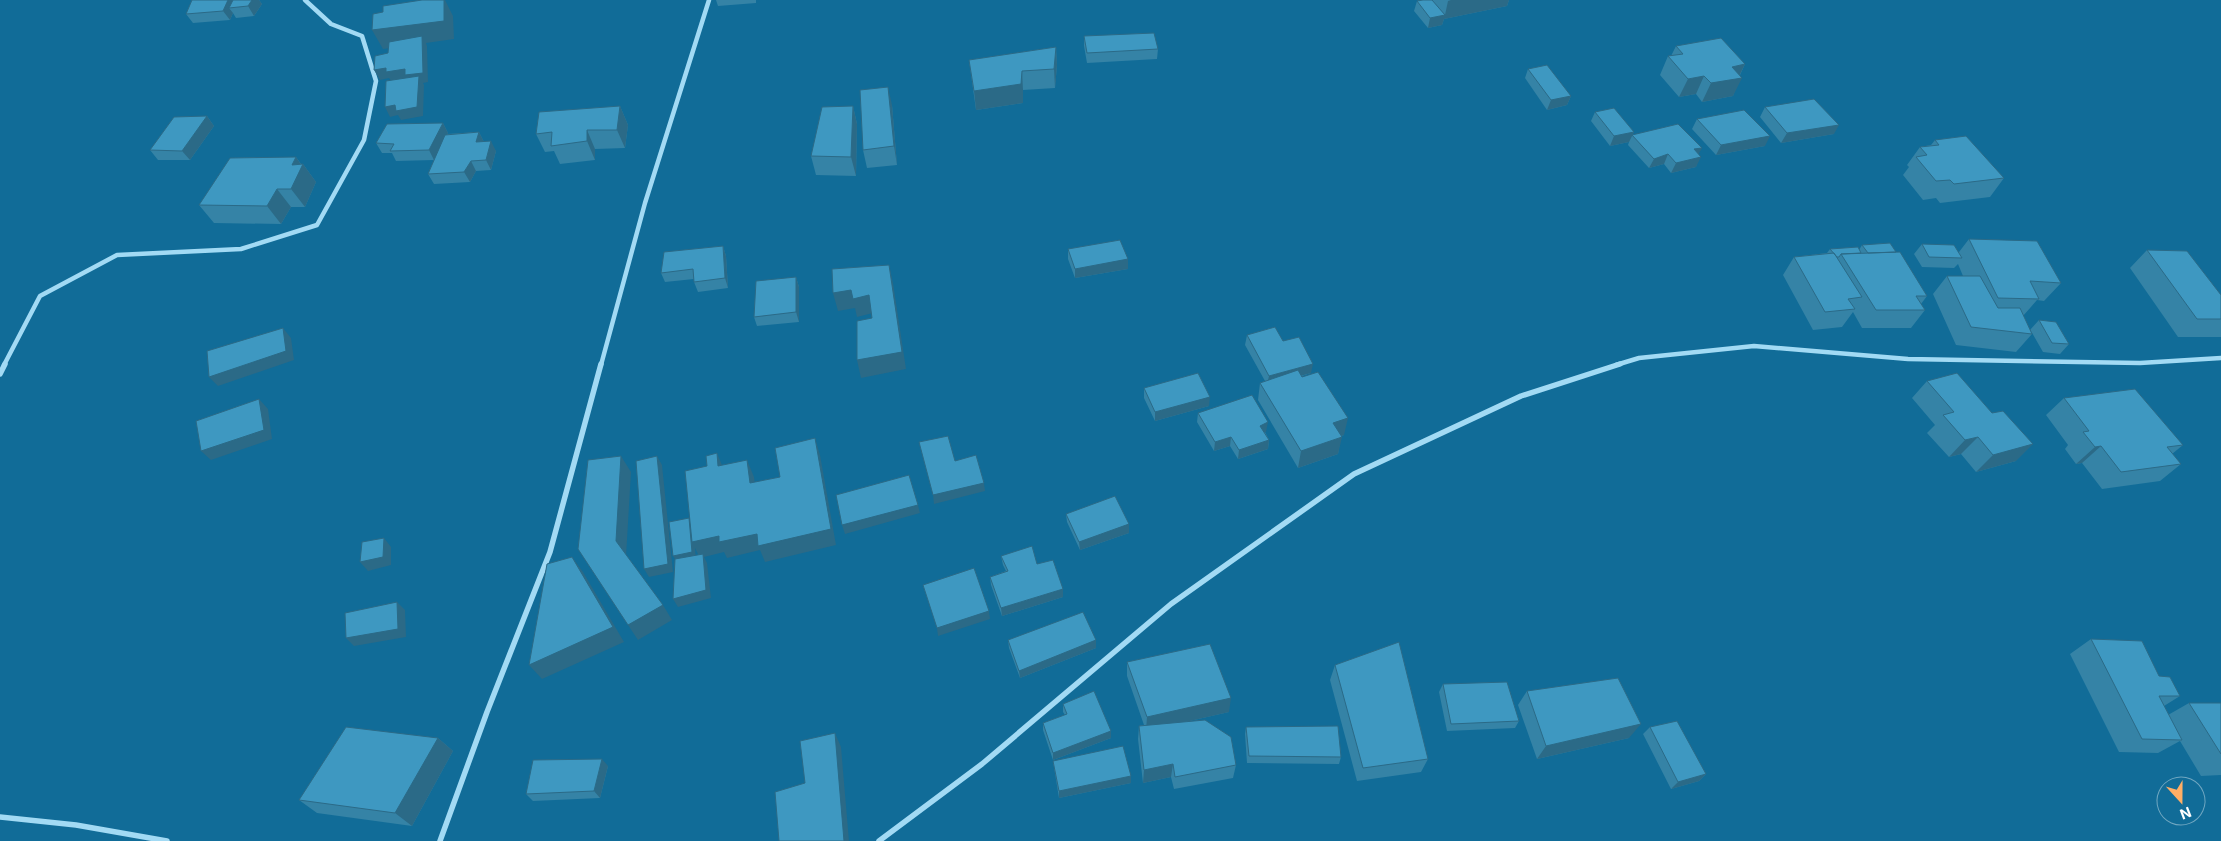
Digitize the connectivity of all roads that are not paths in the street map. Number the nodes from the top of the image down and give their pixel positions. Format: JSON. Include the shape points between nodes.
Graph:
{"nodes":[{"id":1,"x":305,"y":0,"type":"edge"},
{"id":2,"x":709,"y":0,"type":"edge"},
{"id":3,"x":2221,"y":358,"type":"edge"},
{"id":4,"x":0,"y":374,"type":"edge"},
{"id":5,"x":0,"y":817,"type":"edge"},
{"id":6,"x":167,"y":841,"type":"edge"},
{"id":7,"x":440,"y":841,"type":"edge"},
{"id":8,"x":879,"y":841,"type":"edge"}],
"edges":[{"from":1,"to":4,"type":"street","via":[[331,24],[362,36],[376,81],[364,140],[318,225],[242,249],[118,255],[40,296]]},
{"from":2,"to":7,"type":"street","via":[[645,203],[550,552]]},
{"from":3,"to":8,"type":"street","via":[[2140,363],[1918,359],[1754,346],[1639,358],[1521,396],[1354,474],[1171,604],[982,764]]},
{"from":5,"to":6,"type":"street","via":[[76,825]]}]}
